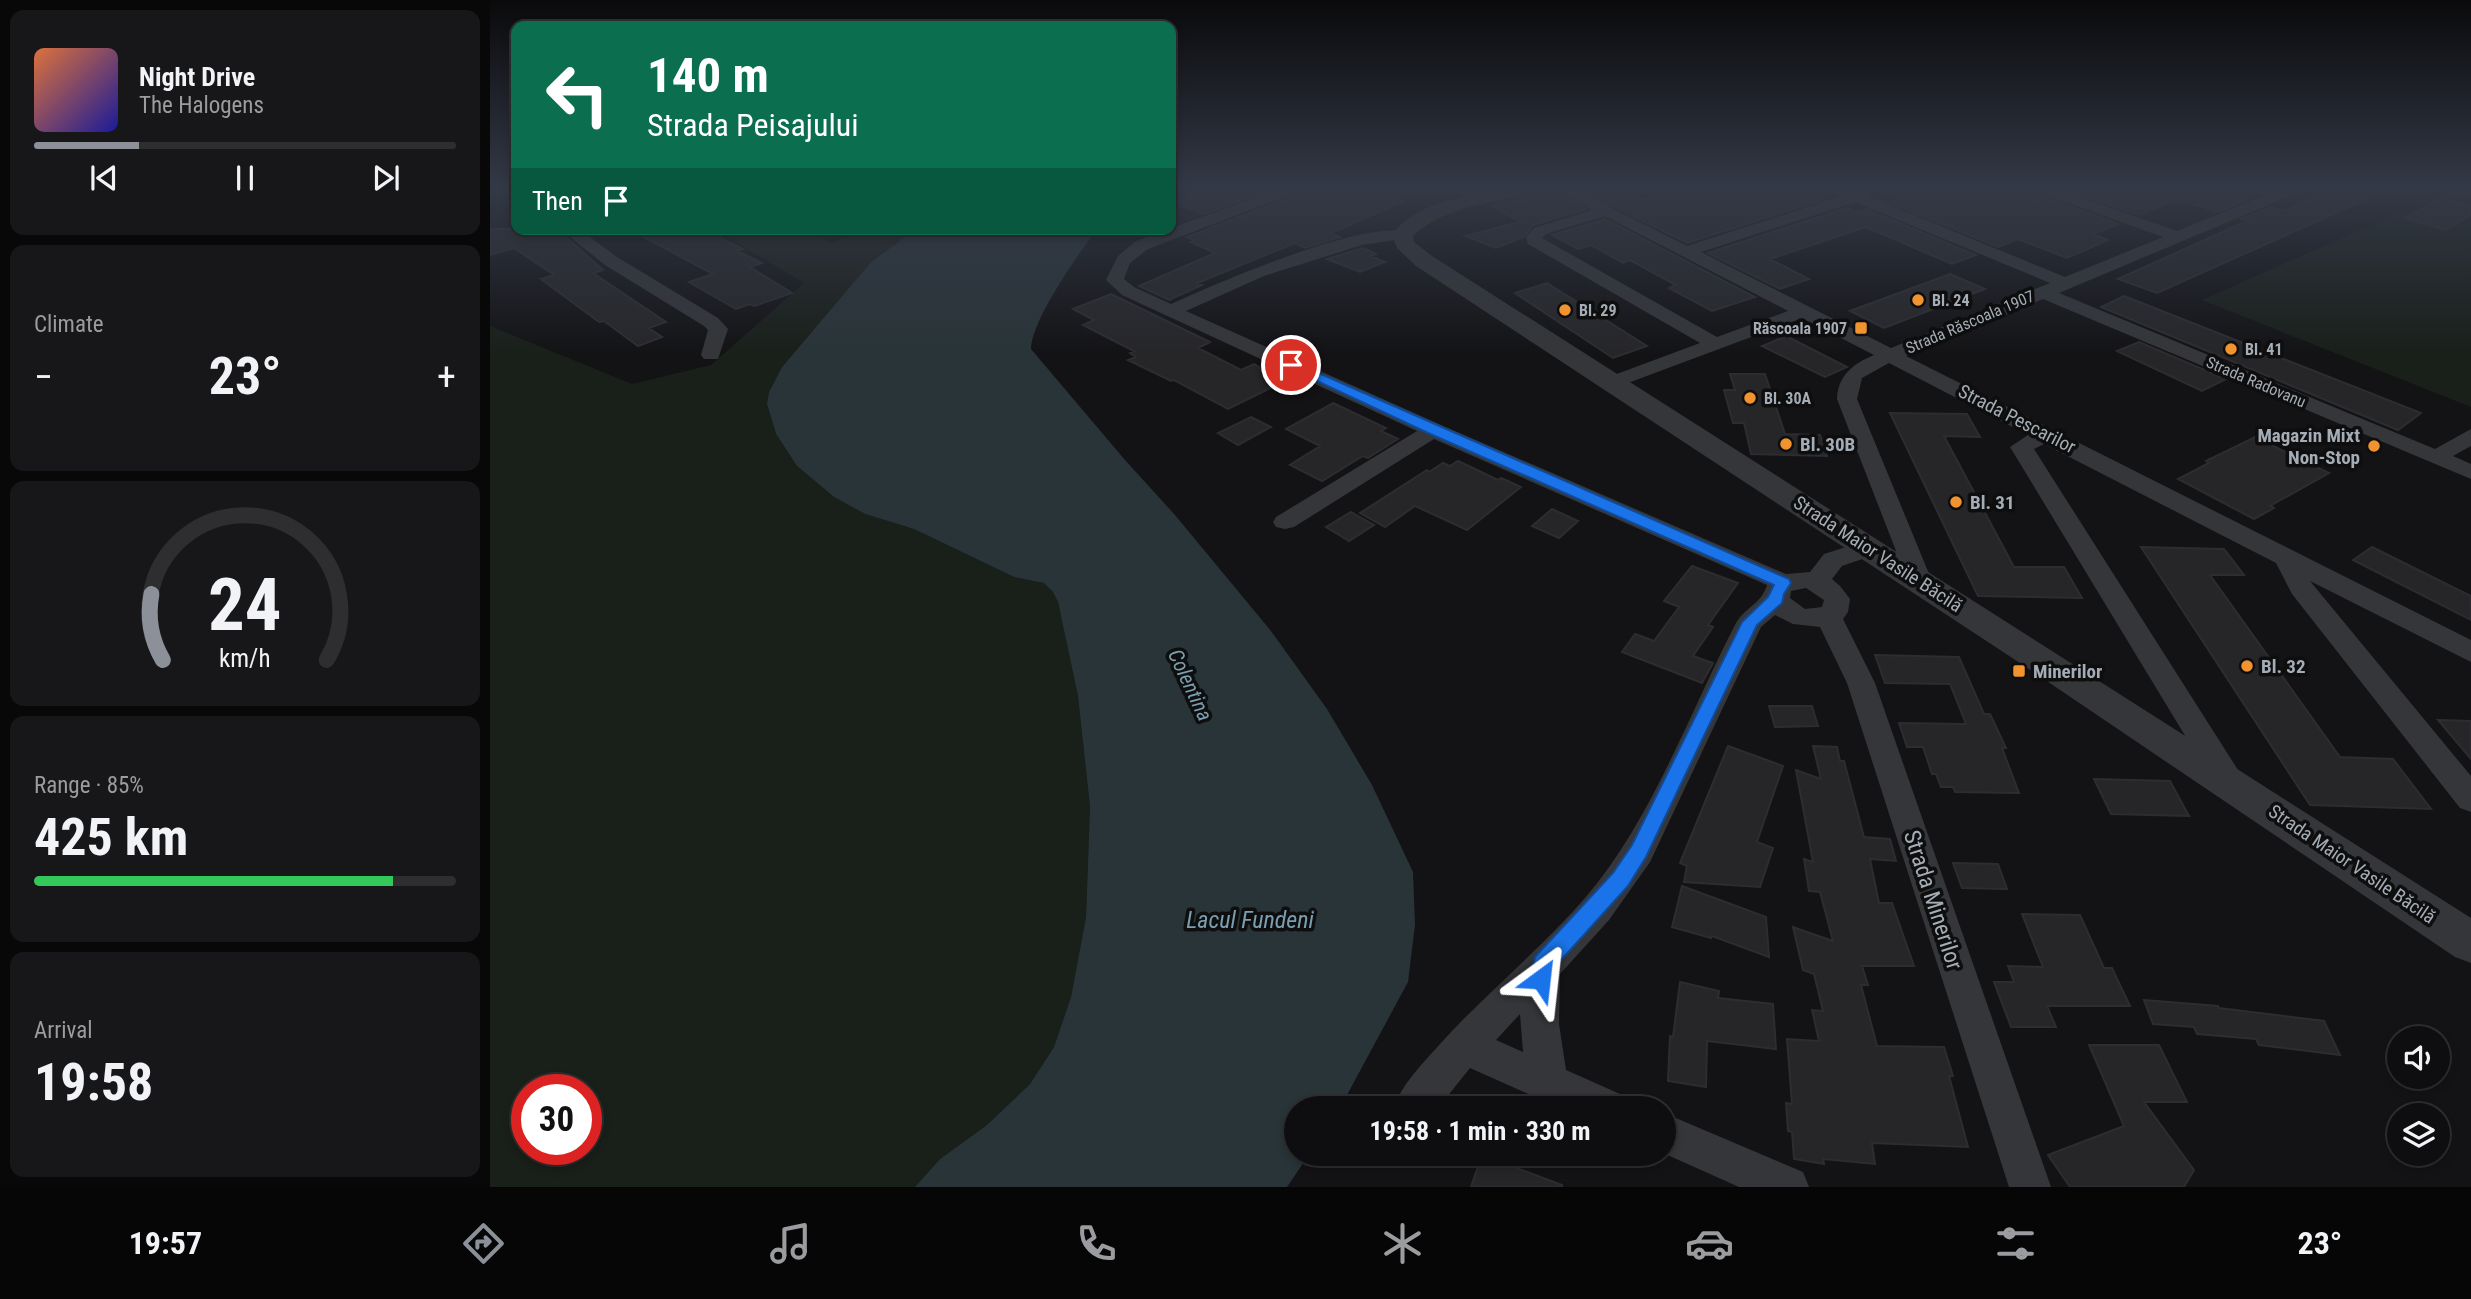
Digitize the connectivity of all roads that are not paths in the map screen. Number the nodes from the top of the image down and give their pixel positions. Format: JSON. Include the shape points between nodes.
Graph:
{"nodes":[{"id":1,"x":589,"y":244,"type":"edge"},
{"id":2,"x":1144,"y":244,"type":"edge"},
{"id":3,"x":1346,"y":244,"type":"edge"},
{"id":4,"x":1404,"y":244,"type":"edge"},
{"id":5,"x":1542,"y":244,"type":"edge"},
{"id":6,"x":1670,"y":244,"type":"edge"},
{"id":7,"x":1708,"y":244,"type":"edge"},
{"id":8,"x":1972,"y":244,"type":"edge"},
{"id":9,"x":2155,"y":244,"type":"edge"},
{"id":10,"x":1685,"y":252,"type":"junction"},
{"id":11,"x":2064,"y":283,"type":"junction"},
{"id":12,"x":2042,"y":292,"type":"junction"},
{"id":13,"x":1172,"y":310,"type":"junction"},
{"id":14,"x":1805,"y":311,"type":"junction"},
{"id":15,"x":1716,"y":344,"type":"junction"},
{"id":16,"x":711,"y":355,"type":"dead end"},
{"id":17,"x":1892,"y":355,"type":"junction"},
{"id":18,"x":1613,"y":382,"type":"junction"},
{"id":19,"x":1433,"y":430,"type":"junction"},
{"id":20,"x":2046,"y":434,"type":"junction"},
{"id":21,"x":2471,"y":436,"type":"edge"},
{"id":22,"x":2437,"y":457,"type":"junction"},
{"id":23,"x":2471,"y":472,"type":"edge"},
{"id":24,"x":1285,"y":522,"type":"dead end"},
{"id":25,"x":1868,"y":548,"type":"junction"},
{"id":26,"x":2285,"y":556,"type":"junction"},
{"id":27,"x":1919,"y":581,"type":"junction"},
{"id":28,"x":1816,"y":582,"type":"junction"},
{"id":29,"x":1780,"y":591,"type":"junction"},
{"id":30,"x":1828,"y":617,"type":"junction"},
{"id":31,"x":2471,"y":652,"type":"edge"},
{"id":32,"x":2230,"y":783,"type":"junction"},
{"id":33,"x":2471,"y":799,"type":"edge"},
{"id":34,"x":2471,"y":943,"type":"edge"},
{"id":35,"x":1543,"y":965,"type":"junction"},
{"id":36,"x":1463,"y":1045,"type":"junction"},
{"id":37,"x":1549,"y":1083,"type":"junction"},
{"id":38,"x":1422,"y":1096,"type":"edge"},
{"id":39,"x":1579,"y":1096,"type":"edge"},
{"id":40,"x":1676,"y":1138,"type":"edge"},
{"id":41,"x":1788,"y":1187,"type":"edge"},
{"id":42,"x":2030,"y":1187,"type":"edge"}],
"edges":[{"from":1,"to":16,"type":"street","via":[[711,322],[718,329]]},
{"from":2,"to":13,"type":"street","via":[[1127,256],[1115,280],[1128,291]]},
{"from":3,"to":13,"type":"street","via":[[1258,272]]},
{"from":4,"to":18,"type":"street","name":"Strada Maior Vasile Băcilă"},
{"from":5,"to":15,"type":"street"},
{"from":6,"to":10,"type":"street","name":"Strada Pescarilor"},
{"from":7,"to":10,"type":"street"},
{"from":8,"to":11,"type":"street"},
{"from":9,"to":11,"type":"street","name":"Strada Răscoala 1907"},
{"from":10,"to":14,"type":"street","name":"Strada Pescarilor"},
{"from":11,"to":12,"type":"street","name":"Strada Răscoala 1907"},
{"from":12,"to":17,"type":"street","name":"Strada Răscoala 1907"},
{"from":12,"to":22,"type":"street","name":"Strada Radovanu"},
{"from":13,"to":19,"type":"street"},
{"from":14,"to":15,"type":"street"},
{"from":14,"to":17,"type":"street","name":"Strada Pescarilor"},
{"from":15,"to":18,"type":"street"},
{"from":17,"to":20,"type":"street","name":"Strada Pescarilor"},
{"from":17,"to":27,"type":"street","name":"Strada Răscoala 1907","via":[[1854,373],[1847,384],[1847,399]]},
{"from":18,"to":25,"type":"street","name":"Strada Maior Vasile Băcilă"},
{"from":19,"to":24,"type":"street"},
{"from":19,"to":29,"type":"street"},
{"from":20,"to":26,"type":"street","name":"Strada Pescarilor"},
{"from":20,"to":32,"type":"street","via":[[2021,447]]},
{"from":21,"to":22,"type":"street"},
{"from":22,"to":23,"type":"street","name":"Strada Radovanu"},
{"from":25,"to":27,"type":"street","name":"Strada Maior Vasile Băcilă"},
{"from":25,"to":28,"type":"street","via":[[1833,560]]},
{"from":26,"to":31,"type":"street","name":"Strada Pescarilor"},
{"from":26,"to":33,"type":"street","via":[[2301,588]]},
{"from":27,"to":32,"type":"street","name":"Strada Maior Vasile Băcilă"},
{"from":28,"to":29,"type":"street","via":[[1798,579]]},
{"from":28,"to":30,"type":"street","via":[[1837,599],[1835,612]]},
{"from":29,"to":30,"type":"street","via":[[1788,612],[1798,617]]},
{"from":29,"to":35,"type":"street","via":[[1750,622],[1639,851],[1620,879]]},
{"from":30,"to":42,"type":"street","name":"Strada Minerilor","via":[[1861,683]]},
{"from":32,"to":34,"type":"street","name":"Strada Maior Vasile Băcilă"},
{"from":35,"to":36,"type":"street"},
{"from":35,"to":37,"type":"street","via":[[1538,1020]]},
{"from":36,"to":37,"type":"street"},
{"from":36,"to":38,"type":"street"},
{"from":37,"to":39,"type":"street"},
{"from":40,"to":41,"type":"street"}]}
